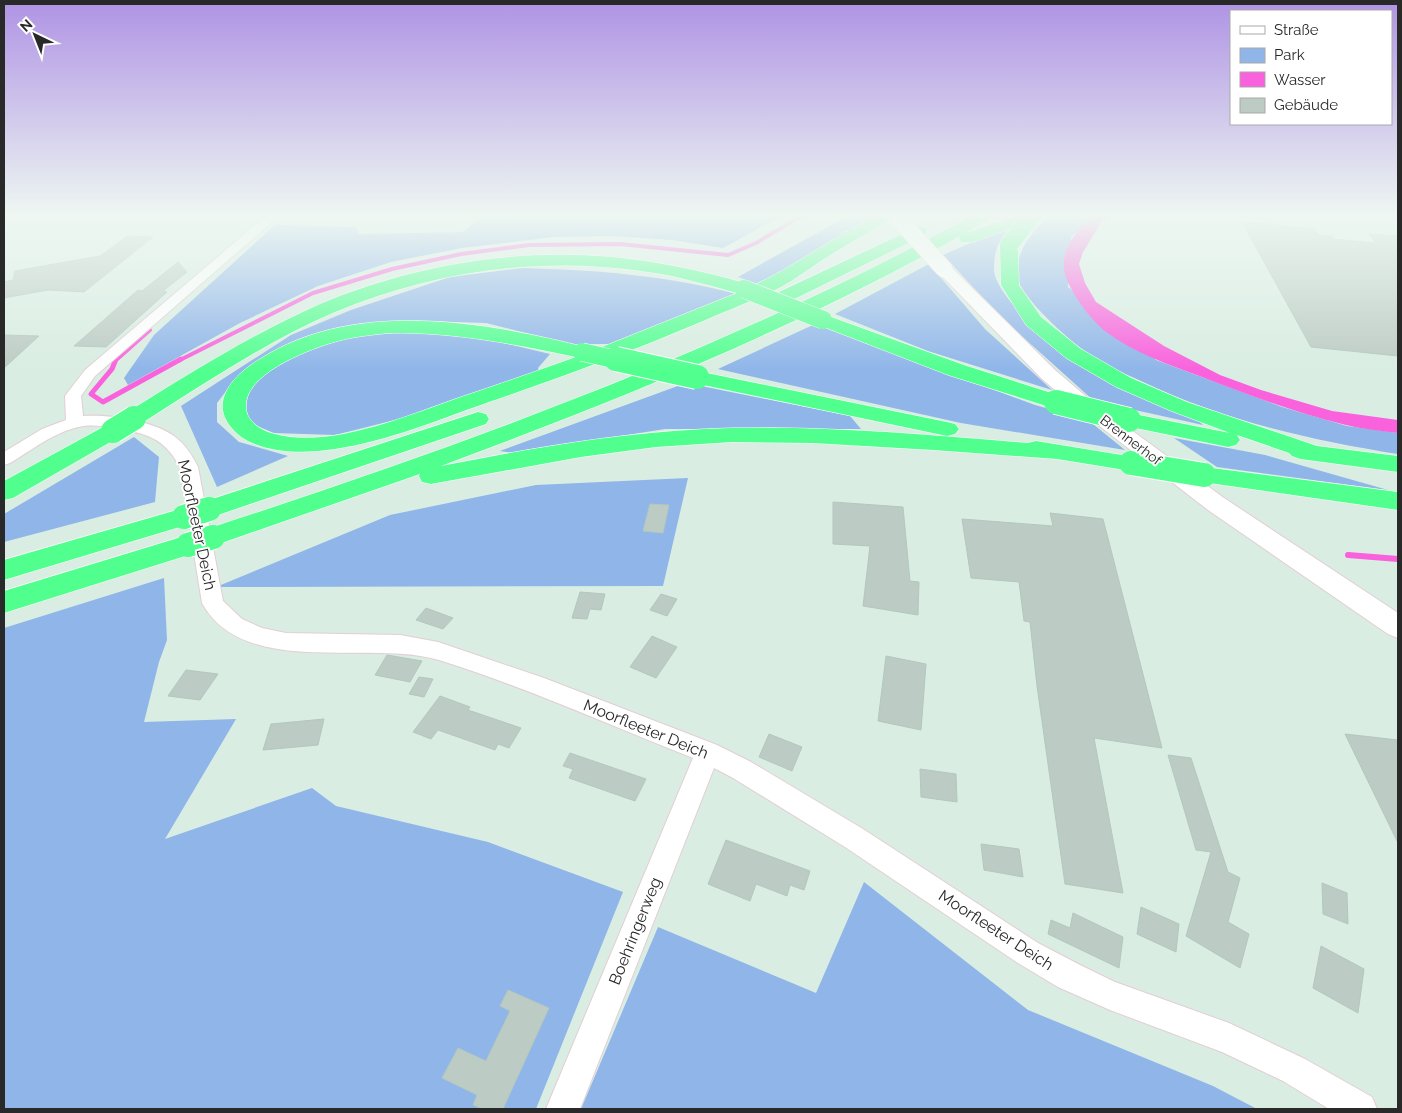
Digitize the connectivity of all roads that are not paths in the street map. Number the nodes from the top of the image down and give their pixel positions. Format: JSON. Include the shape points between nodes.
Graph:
{"nodes":[{"id":1,"x":214,"y":267,"type":"edge"},
{"id":2,"x":487,"y":267,"type":"edge"},
{"id":3,"x":657,"y":267,"type":"edge"},
{"id":4,"x":801,"y":267,"type":"edge"},
{"id":5,"x":825,"y":267,"type":"edge"},
{"id":6,"x":844,"y":267,"type":"edge"},
{"id":7,"x":891,"y":267,"type":"edge"},
{"id":8,"x":942,"y":267,"type":"edge"},
{"id":9,"x":1005,"y":267,"type":"edge"},
{"id":10,"x":761,"y":308,"type":"junction"},
{"id":11,"x":598,"y":356,"type":"edge"},
{"id":12,"x":598,"y":356,"type":"edge"},
{"id":13,"x":598,"y":356,"type":"edge"},
{"id":14,"x":598,"y":356,"type":"edge"},
{"id":15,"x":75,"y":422,"type":"junction"},
{"id":16,"x":1054,"y":452,"type":"junction"},
{"id":17,"x":1318,"y":454,"type":"junction"},
{"id":18,"x":4,"y":459,"type":"edge"},
{"id":19,"x":1398,"y":464,"type":"edge"},
{"id":20,"x":4,"y":492,"type":"edge"},
{"id":21,"x":1398,"y":501,"type":"edge"},
{"id":22,"x":314,"y":504,"type":"junction"},
{"id":23,"x":4,"y":570,"type":"edge"},
{"id":24,"x":4,"y":602,"type":"edge"},
{"id":25,"x":1398,"y":627,"type":"edge"},
{"id":26,"x":708,"y":753,"type":"junction"},
{"id":27,"x":563,"y":1109,"type":"edge"},
{"id":28,"x":1360,"y":1109,"type":"edge"}],
"edges":[{"from":1,"to":15,"type":"street","via":[[90,373],[73,396]]},
{"from":2,"to":20,"type":"highway","bridge":true,"via":[[446,273],[375,291],[303,320],[254,345],[113,431]]},
{"from":3,"to":17,"type":"highway","bridge":true,"via":[[744,290],[956,370],[1056,402],[1129,420]]},
{"from":4,"to":11,"type":"highway","bridge":true,"via":[[742,298]]},
{"from":5,"to":10,"type":"highway"},
{"from":6,"to":10,"type":"highway"},
{"from":7,"to":22,"type":"highway","via":[[784,320],[630,386]]},
{"from":8,"to":25,"type":"street","name":"Brennerhof","bridge":true,"via":[[1042,368],[1082,403],[1216,504]]},
{"from":9,"to":17,"type":"highway","bridge":true,"via":[[1007,277],[1023,308],[1077,356],[1109,375],[1178,407]]},
{"from":10,"to":23,"type":"highway","bridge":true,"via":[[606,372],[454,428],[184,517]]},
{"from":12,"to":13,"type":"highway","bridge":true,"via":[[378,432],[320,443],[293,444],[267,440],[250,433],[234,412],[233,402],[243,384],[268,363],[303,346],[347,333],[401,326],[448,327]]},
{"from":14,"to":16,"type":"highway","bridge":true},
{"from":15,"to":18,"type":"street","name":"Moorfleeter Deich"},
{"from":15,"to":26,"type":"street","name":"Moorfleeter Deich","via":[[93,420],[141,426],[158,432],[182,452],[189,467],[213,603],[234,625],[258,636],[286,642],[400,644],[438,651],[536,685]]},
{"from":16,"to":21,"type":"highway","bridge":true},
{"from":16,"to":22,"type":"highway","via":[[837,436],[676,438],[487,465]]},
{"from":17,"to":19,"type":"highway"},
{"from":22,"to":24,"type":"highway"},
{"from":26,"to":27,"type":"street","name":"Boehringerweg"},
{"from":26,"to":28,"type":"street","name":"Moorfleeter Deich","via":[[854,838],[1028,953],[1069,976],[1110,995],[1229,1039],[1294,1070]]}]}
